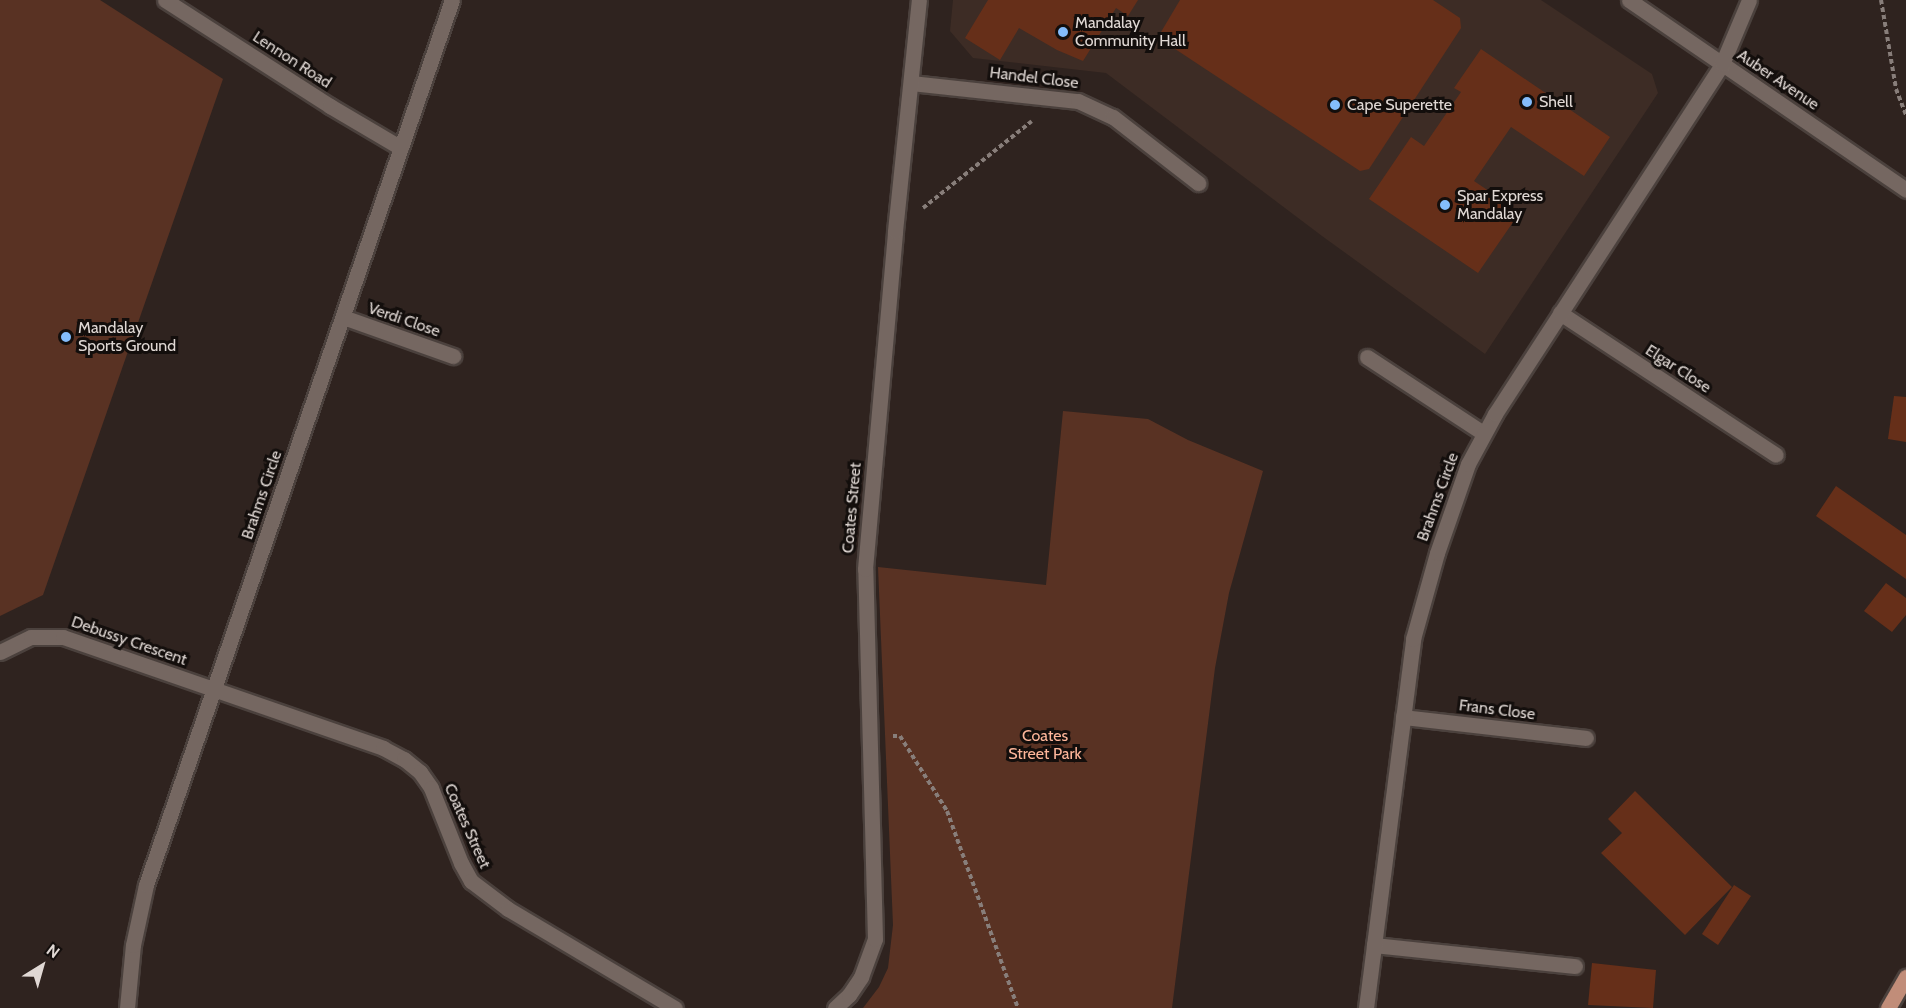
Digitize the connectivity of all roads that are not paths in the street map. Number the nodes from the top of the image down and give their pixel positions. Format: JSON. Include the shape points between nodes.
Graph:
{"nodes":[{"id":1,"x":165,"y":0,"type":"edge"},
{"id":2,"x":452,"y":0,"type":"edge"},
{"id":3,"x":919,"y":0,"type":"edge"},
{"id":4,"x":1629,"y":0,"type":"edge"},
{"id":5,"x":1749,"y":0,"type":"edge"},
{"id":6,"x":1722,"y":64,"type":"junction"},
{"id":7,"x":911,"y":83,"type":"junction"},
{"id":8,"x":401,"y":148,"type":"junction"},
{"id":9,"x":1198,"y":183,"type":"dead end"},
{"id":10,"x":1906,"y":190,"type":"edge"},
{"id":11,"x":1560,"y":313,"type":"junction"},
{"id":12,"x":343,"y":317,"type":"junction"},
{"id":13,"x":453,"y":356,"type":"dead end"},
{"id":14,"x":1367,"y":357,"type":"dead end"},
{"id":15,"x":1483,"y":433,"type":"junction"},
{"id":16,"x":1776,"y":455,"type":"dead end"},
{"id":17,"x":0,"y":652,"type":"edge"},
{"id":18,"x":213,"y":689,"type":"junction"},
{"id":19,"x":1403,"y":717,"type":"junction"},
{"id":20,"x":1586,"y":738,"type":"dead end"},
{"id":21,"x":1374,"y":945,"type":"junction"},
{"id":22,"x":1575,"y":966,"type":"dead end"},
{"id":23,"x":1906,"y":977,"type":"edge"},
{"id":24,"x":127,"y":1008,"type":"edge"},
{"id":25,"x":675,"y":1008,"type":"edge"},
{"id":26,"x":835,"y":1008,"type":"edge"},
{"id":27,"x":1366,"y":1008,"type":"edge"},
{"id":28,"x":1888,"y":1008,"type":"edge"}],
"edges":[{"from":1,"to":8,"type":"street","name":"Lennon Road"},
{"from":2,"to":8,"type":"street","name":"Brahms Circle"},
{"from":3,"to":7,"type":"street","name":"Coates Street"},
{"from":4,"to":6,"type":"street","name":"Auber Avenue"},
{"from":5,"to":6,"type":"street","name":"Brahms Circle"},
{"from":6,"to":10,"type":"street","name":"Auber Avenue"},
{"from":6,"to":11,"type":"street","name":"Brahms Circle"},
{"from":7,"to":9,"type":"street","name":"Handel Close","via":[[1078,100],[1113,117]]},
{"from":7,"to":26,"type":"street","name":"Coates Street","via":[[865,569],[875,939],[861,977],[849,996]]},
{"from":8,"to":12,"type":"street","name":"Brahms Circle"},
{"from":11,"to":15,"type":"street","name":"Brahms Circle"},
{"from":11,"to":16,"type":"street","name":"Elgar Close"},
{"from":12,"to":13,"type":"street","name":"Verdi Close"},
{"from":12,"to":18,"type":"street","name":"Brahms Circle"},
{"from":14,"to":15,"type":"street"},
{"from":15,"to":19,"type":"street","name":"Brahms Circle","via":[[1468,464],[1421,605]]},
{"from":17,"to":18,"type":"street","name":"Debussy Crescent","via":[[31,638],[63,637]]},
{"from":18,"to":24,"type":"street","name":"Brahms Circle","via":[[146,885],[133,945]]},
{"from":18,"to":25,"type":"street","name":"Coates Street","via":[[383,748],[404,759],[420,772],[430,788],[471,881],[508,909]]},
{"from":19,"to":20,"type":"street","name":"Frans Close"},
{"from":19,"to":21,"type":"street","name":"Brahms Circle"},
{"from":21,"to":22,"type":"street"},
{"from":21,"to":27,"type":"street","name":"Brahms Circle"},
{"from":23,"to":28,"type":"main road"}]}
